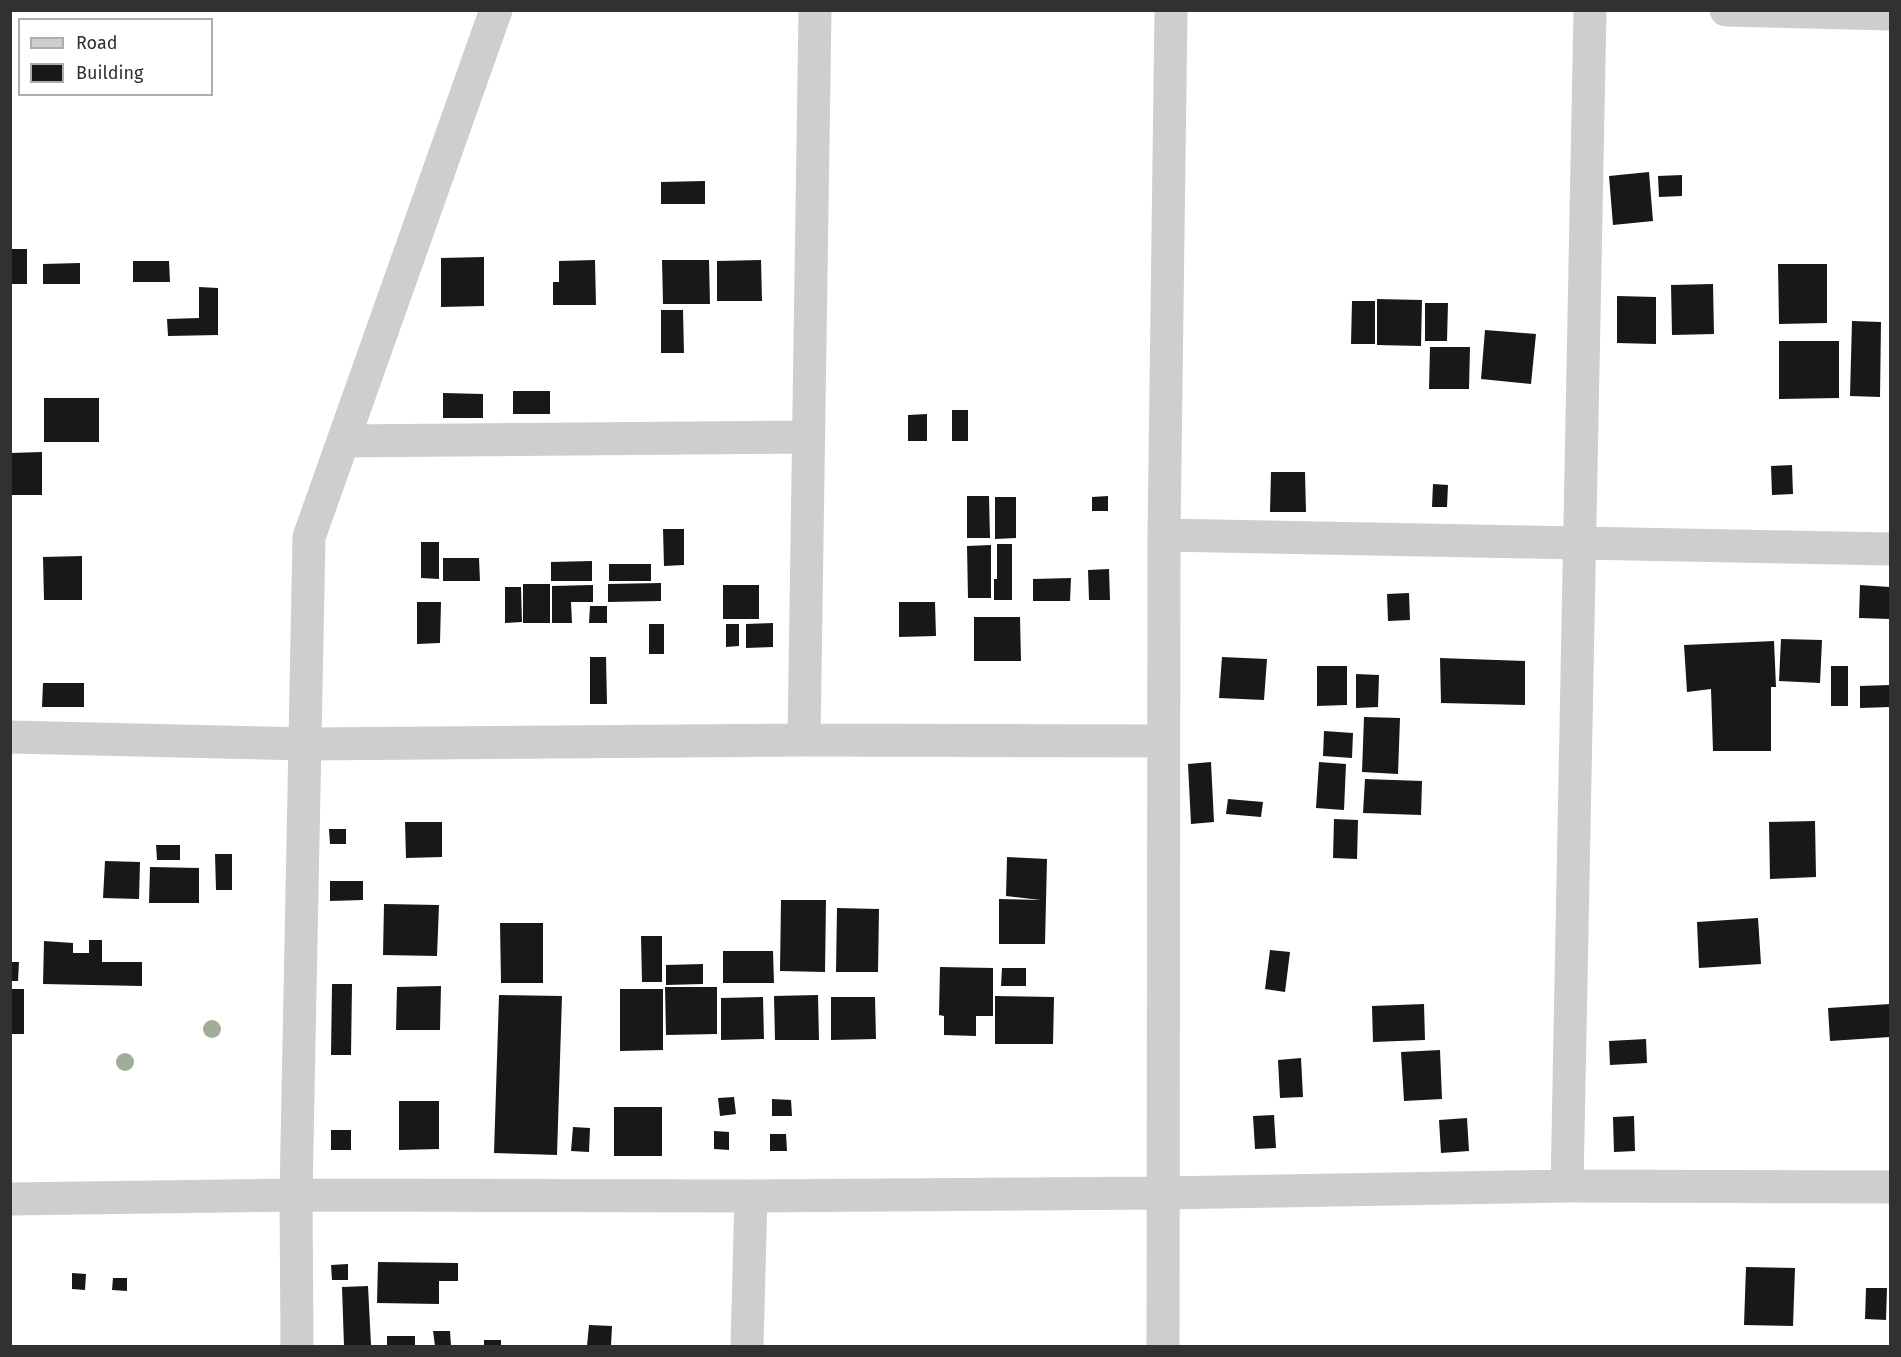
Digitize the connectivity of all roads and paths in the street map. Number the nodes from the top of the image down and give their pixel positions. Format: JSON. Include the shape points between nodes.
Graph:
{"nodes":[{"id":1,"x":496,"y":10,"type":"edge"},
{"id":2,"x":814,"y":10,"type":"edge"},
{"id":3,"x":1171,"y":10,"type":"edge"},
{"id":4,"x":1590,"y":10,"type":"edge"},
{"id":5,"x":1726,"y":10,"type":"edge"},
{"id":6,"x":1890,"y":14,"type":"edge"},
{"id":7,"x":808,"y":437,"type":"junction"},
{"id":8,"x":344,"y":441,"type":"junction"},
{"id":9,"x":1164,"y":534,"type":"junction"},
{"id":10,"x":1580,"y":541,"type":"junction"},
{"id":11,"x":1890,"y":549,"type":"edge"},
{"id":12,"x":10,"y":737,"type":"edge"},
{"id":13,"x":804,"y":740,"type":"junction"},
{"id":14,"x":1163,"y":741,"type":"junction"},
{"id":15,"x":306,"y":744,"type":"junction"},
{"id":16,"x":1567,"y":1186,"type":"junction"},
{"id":17,"x":1890,"y":1187,"type":"edge"},
{"id":18,"x":1163,"y":1193,"type":"junction"},
{"id":19,"x":296,"y":1195,"type":"junction"},
{"id":20,"x":751,"y":1196,"type":"junction"},
{"id":21,"x":10,"y":1198,"type":"edge"},
{"id":22,"x":297,"y":1347,"type":"edge"},
{"id":23,"x":747,"y":1347,"type":"edge"},
{"id":24,"x":1163,"y":1347,"type":"edge"}],
"edges":[{"from":1,"to":8,"type":"street"},
{"from":2,"to":7,"type":"street"},
{"from":3,"to":9,"type":"street"},
{"from":4,"to":10,"type":"street"},
{"from":5,"to":6,"type":"street"},
{"from":7,"to":8,"type":"street"},
{"from":7,"to":13,"type":"street"},
{"from":8,"to":15,"type":"street","via":[[309,537]]},
{"from":9,"to":10,"type":"street"},
{"from":9,"to":14,"type":"street"},
{"from":10,"to":11,"type":"street"},
{"from":10,"to":16,"type":"street"},
{"from":12,"to":15,"type":"street"},
{"from":13,"to":14,"type":"street"},
{"from":13,"to":15,"type":"street"},
{"from":14,"to":18,"type":"street"},
{"from":15,"to":19,"type":"street"},
{"from":16,"to":17,"type":"street"},
{"from":16,"to":18,"type":"street"},
{"from":18,"to":20,"type":"street"},
{"from":18,"to":24,"type":"street"},
{"from":19,"to":20,"type":"street"},
{"from":19,"to":21,"type":"street"},
{"from":19,"to":22,"type":"street"},
{"from":20,"to":23,"type":"street"}]}
